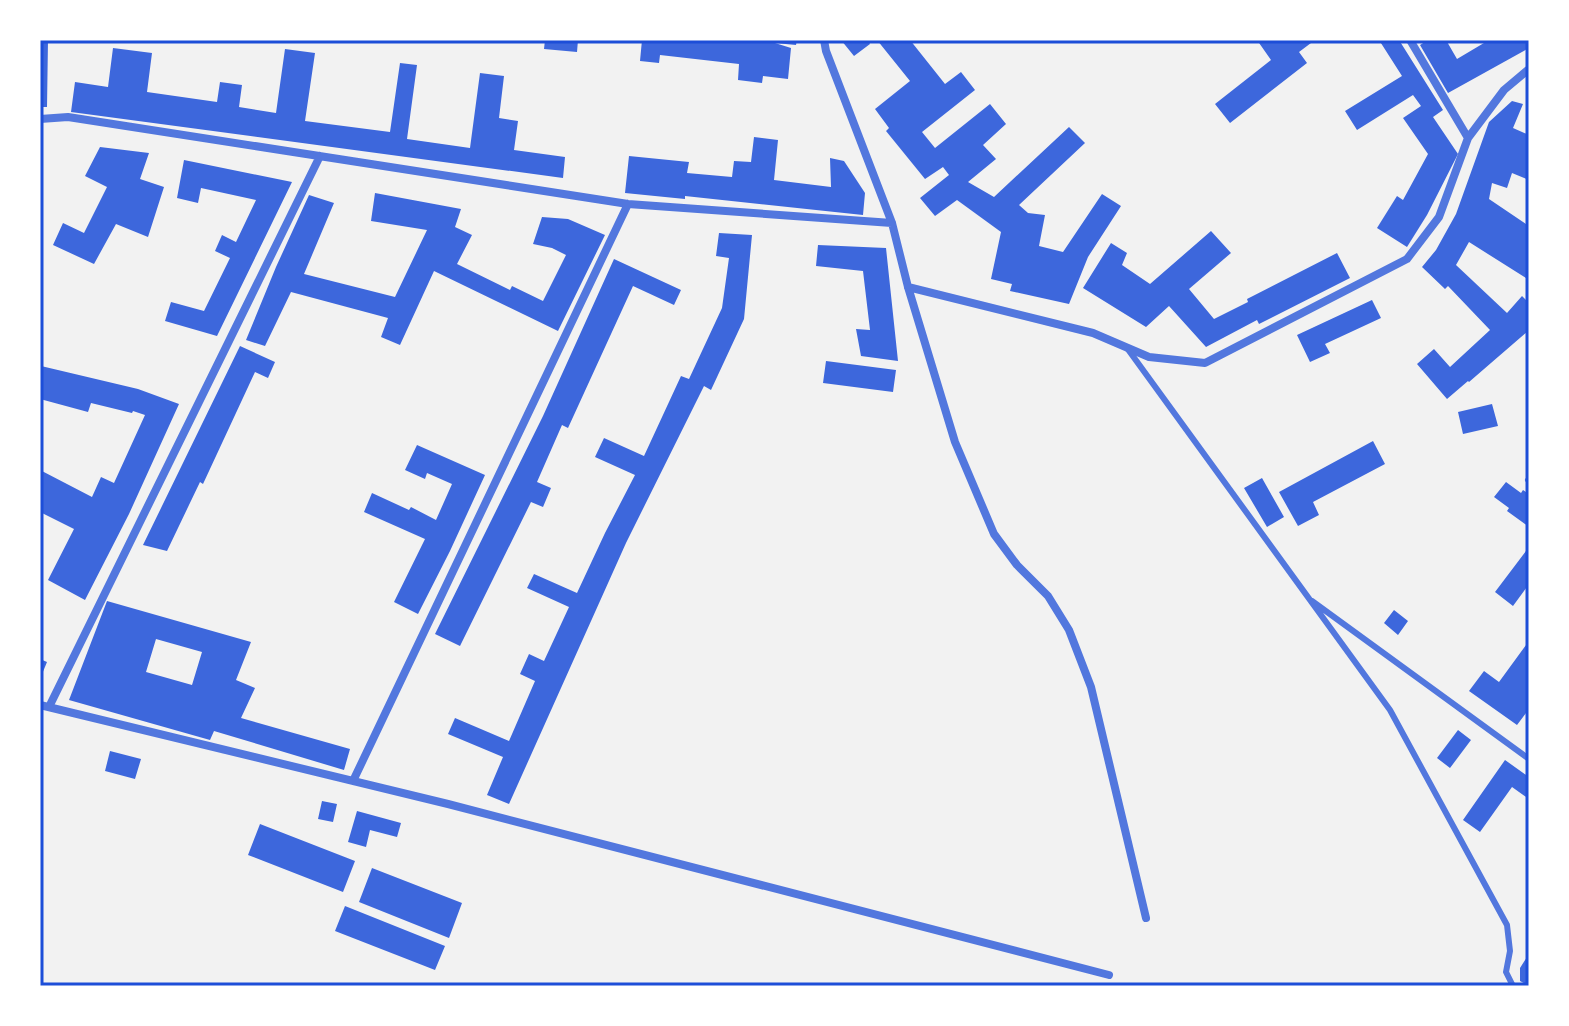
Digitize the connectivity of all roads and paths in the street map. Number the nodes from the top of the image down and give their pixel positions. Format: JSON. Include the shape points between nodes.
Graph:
{"nodes":[{"id":1,"x":824,"y":40,"type":"edge"},
{"id":2,"x":1410,"y":40,"type":"edge"},
{"id":3,"x":1529,"y":69,"type":"edge"},
{"id":4,"x":40,"y":119,"type":"edge"},
{"id":5,"x":1468,"y":138,"type":"junction"},
{"id":6,"x":320,"y":156,"type":"junction"},
{"id":7,"x":628,"y":204,"type":"junction"},
{"id":8,"x":892,"y":223,"type":"junction"},
{"id":9,"x":908,"y":287,"type":"junction"},
{"id":10,"x":1127,"y":348,"type":"junction"},
{"id":11,"x":1307,"y":598,"type":"junction"},
{"id":12,"x":45,"y":706,"type":"edge"},
{"id":13,"x":1529,"y":759,"type":"edge"},
{"id":14,"x":353,"y":781,"type":"junction"},
{"id":15,"x":1146,"y":918,"type":"dead end"},
{"id":16,"x":1109,"y":975,"type":"dead end"},
{"id":17,"x":1513,"y":986,"type":"edge"}],
"edges":[{"from":1,"to":8,"type":"street"},
{"from":2,"to":5,"type":"street"},
{"from":3,"to":5,"type":"street","via":[[1504,90]]},
{"from":4,"to":6,"type":"street","via":[[68,117]]},
{"from":5,"to":10,"type":"street","via":[[1439,217],[1407,259],[1205,363],[1149,357]]},
{"from":6,"to":7,"type":"street"},
{"from":6,"to":12,"type":"street"},
{"from":7,"to":8,"type":"street"},
{"from":7,"to":14,"type":"street"},
{"from":8,"to":9,"type":"street"},
{"from":9,"to":10,"type":"street","via":[[1093,333]]},
{"from":9,"to":15,"type":"street","via":[[955,442],[994,534],[1048,596],[1069,630],[1091,687]]},
{"from":10,"to":11,"type":"lane"},
{"from":11,"to":13,"type":"lane"},
{"from":11,"to":17,"type":"lane","via":[[1390,710],[1507,925],[1506,972]]},
{"from":12,"to":14,"type":"street"},
{"from":14,"to":16,"type":"street"}]}
